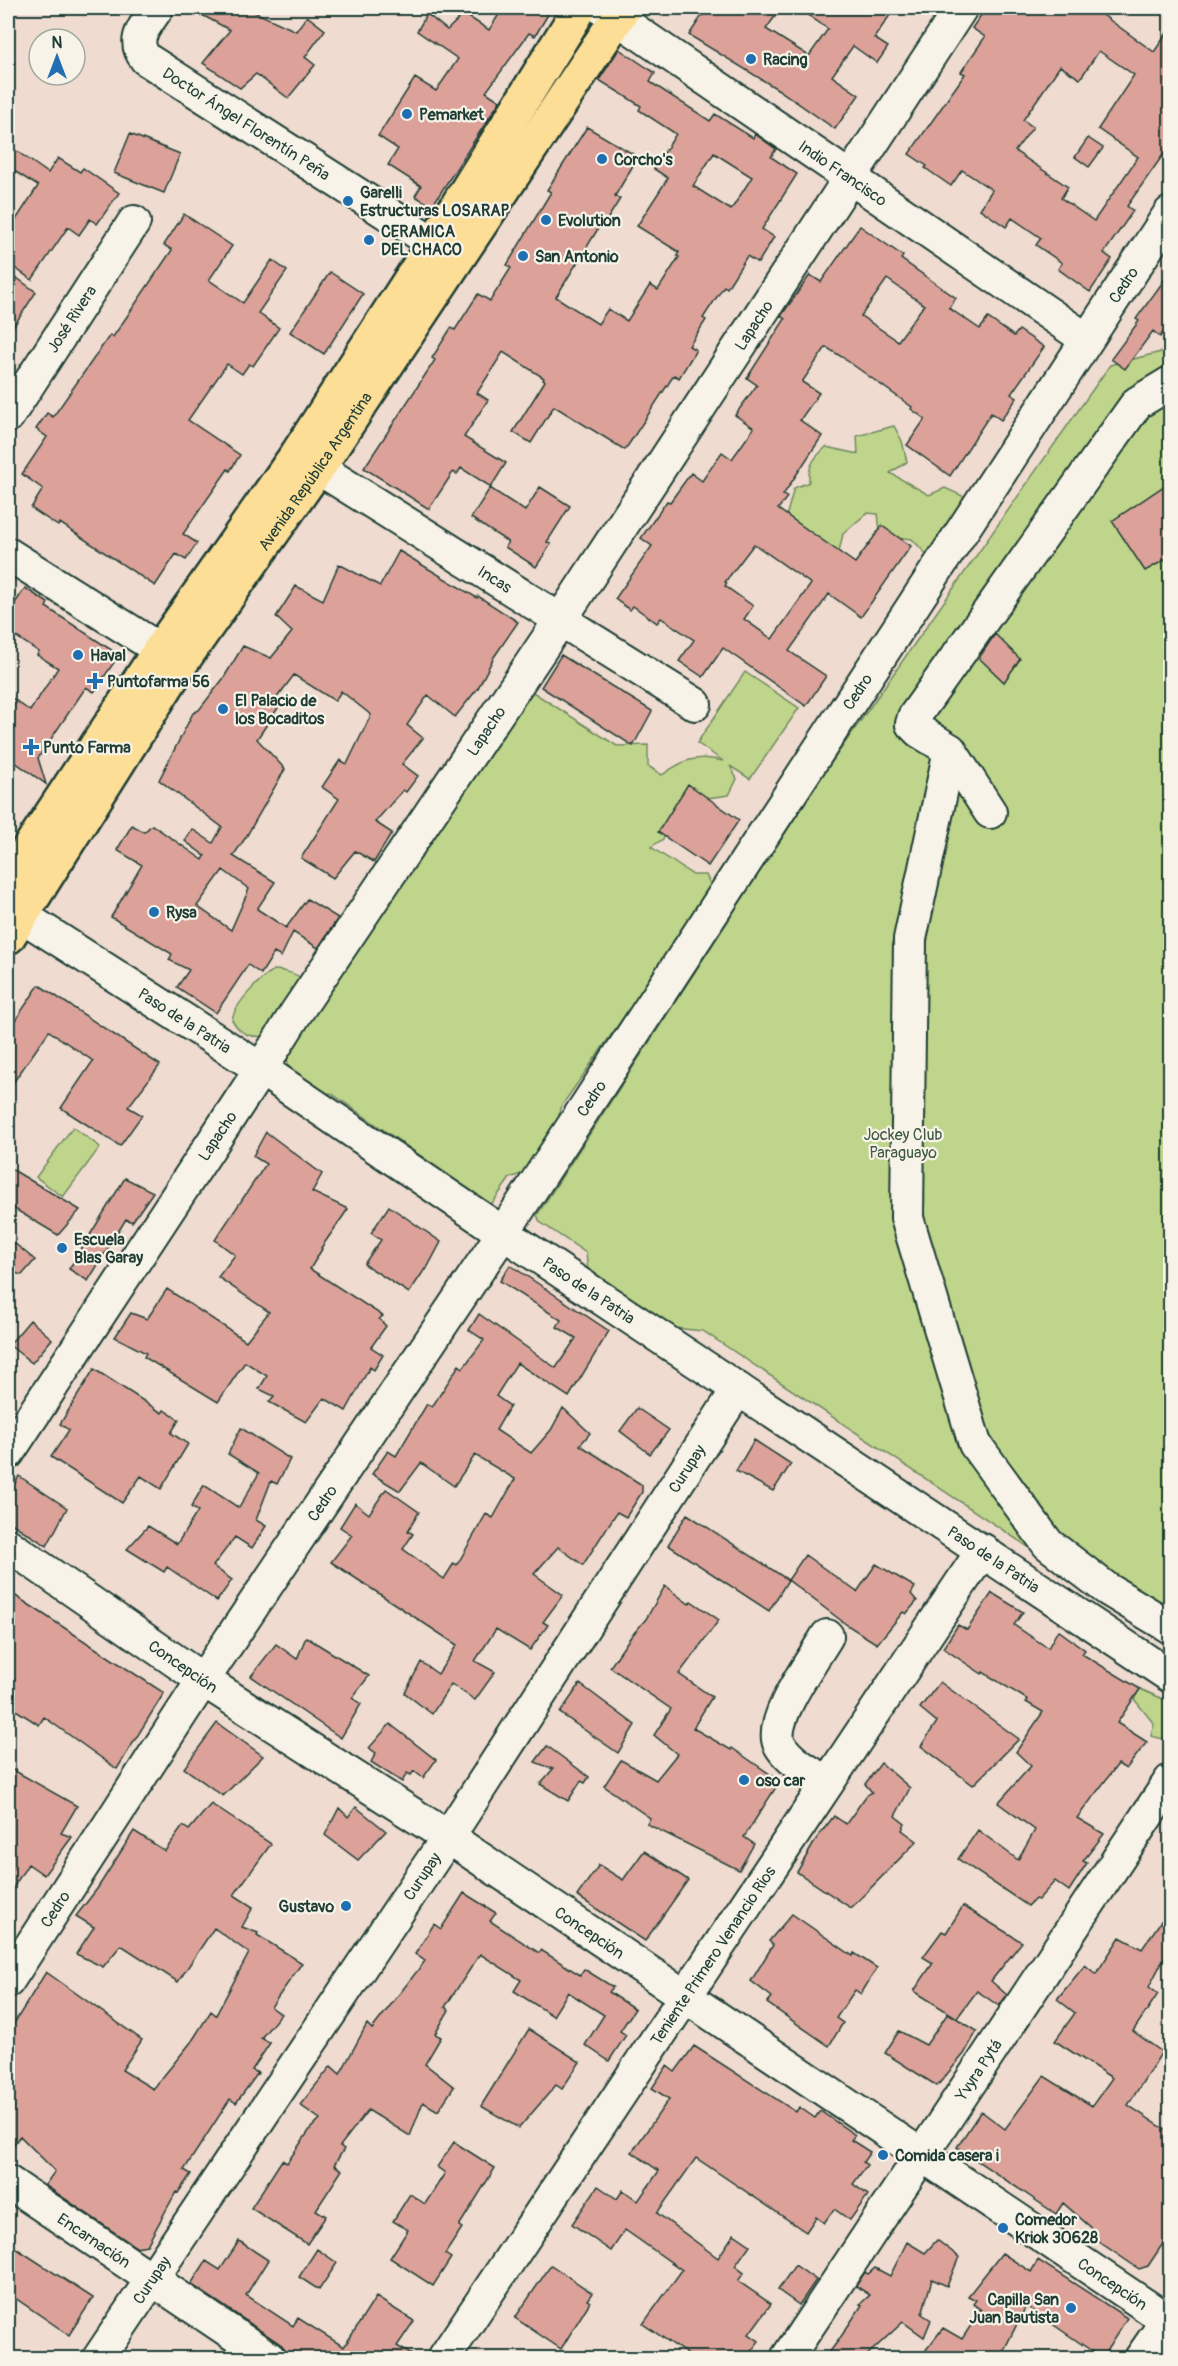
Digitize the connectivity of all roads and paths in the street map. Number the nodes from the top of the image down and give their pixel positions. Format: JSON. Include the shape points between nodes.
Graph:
{"nodes":[{"id":1,"x":157,"y":8,"type":"edge"},
{"id":2,"x":580,"y":8,"type":"edge"},
{"id":3,"x":961,"y":8,"type":"edge"},
{"id":4,"x":614,"y":11,"type":"edge"},
{"id":5,"x":849,"y":178,"type":"junction"},
{"id":6,"x":1170,"y":213,"type":"edge"},
{"id":7,"x":134,"y":222,"type":"dead end"},
{"id":8,"x":446,"y":251,"type":"junction"},
{"id":9,"x":1086,"y":339,"type":"junction"},
{"id":10,"x":1170,"y":383,"type":"edge"},
{"id":11,"x":8,"y":416,"type":"edge"},
{"id":12,"x":308,"y":461,"type":"junction"},
{"id":13,"x":8,"y":554,"type":"edge"},
{"id":14,"x":561,"y":619,"type":"junction"},
{"id":15,"x":171,"y":656,"type":"junction"},
{"id":16,"x":694,"y":704,"type":"dead end"},
{"id":17,"x":950,"y":750,"type":"junction"},
{"id":18,"x":990,"y":812,"type":"dead end"},
{"id":19,"x":8,"y":880,"type":"edge"},
{"id":20,"x":12,"y":920,"type":"edge"},
{"id":21,"x":261,"y":1069,"type":"junction"},
{"id":22,"x":503,"y":1233,"type":"junction"},
{"id":23,"x":738,"y":1389,"type":"junction"},
{"id":24,"x":8,"y":1453,"type":"edge"},
{"id":25,"x":8,"y":1545,"type":"edge"},
{"id":26,"x":983,"y":1551,"type":"junction"},
{"id":27,"x":1170,"y":1627,"type":"edge"},
{"id":28,"x":827,"y":1636,"type":"dead end"},
{"id":29,"x":1170,"y":1676,"type":"edge"},
{"id":30,"x":203,"y":1680,"type":"junction"},
{"id":31,"x":1170,"y":1781,"type":"edge"},
{"id":32,"x":828,"y":1782,"type":"junction"},
{"id":33,"x":448,"y":1837,"type":"junction"},
{"id":34,"x":8,"y":1981,"type":"edge"},
{"id":35,"x":685,"y":1997,"type":"junction"},
{"id":36,"x":922,"y":2155,"type":"junction"},
{"id":37,"x":8,"y":2182,"type":"edge"},
{"id":38,"x":153,"y":2279,"type":"junction"},
{"id":39,"x":1170,"y":2319,"type":"edge"},
{"id":40,"x":99,"y":2358,"type":"edge"},
{"id":41,"x":269,"y":2358,"type":"edge"},
{"id":42,"x":444,"y":2358,"type":"edge"},
{"id":43,"x":787,"y":2358,"type":"edge"},
{"id":44,"x":1141,"y":2358,"type":"edge"}],
"edges":[{"from":1,"to":8,"type":"street","name":"Doctor Ángel Florentín Peña","via":[[139,38],[139,50],[146,59]]},
{"from":2,"to":8,"type":"highway","name":"Avenida República Argentina"},
{"from":3,"to":5,"type":"street","name":"Lapacho"},
{"from":4,"to":5,"type":"street","name":"Indio Francisco"},
{"from":4,"to":8,"type":"highway","name":"Avenida República Argentina"},
{"from":5,"to":9,"type":"street","name":"Indio Francisco"},
{"from":5,"to":14,"type":"street","name":"Lapacho"},
{"from":6,"to":9,"type":"street","name":"Cedro"},
{"from":7,"to":11,"type":"street","name":"José Rivera"},
{"from":8,"to":12,"type":"highway","name":"Avenida República Argentina"},
{"from":9,"to":22,"type":"street","name":"Cedro"},
{"from":10,"to":17,"type":"street","via":[[1137,403],[914,717],[912,724],[919,731]]},
{"from":12,"to":14,"type":"street","name":"Incas"},
{"from":12,"to":15,"type":"highway","name":"Avenida República Argentina"},
{"from":13,"to":15,"type":"street"},
{"from":14,"to":16,"type":"street","name":"Incas"},
{"from":14,"to":21,"type":"street","name":"Lapacho"},
{"from":15,"to":19,"type":"highway","name":"Avenida República Argentina"},
{"from":15,"to":20,"type":"highway","name":"Avenida República Argentina"},
{"from":17,"to":18,"type":"street"},
{"from":17,"to":27,"type":"street","via":[[910,939],[907,1218],[975,1444],[1048,1544],[1107,1589]]},
{"from":20,"to":21,"type":"street","name":"Paso de la Patria"},
{"from":21,"to":22,"type":"street","name":"Paso de la Patria"},
{"from":21,"to":24,"type":"street","name":"Lapacho"},
{"from":22,"to":23,"type":"street","name":"Paso de la Patria"},
{"from":22,"to":30,"type":"street","name":"Cedro"},
{"from":23,"to":26,"type":"street","name":"Paso de la Patria"},
{"from":23,"to":33,"type":"street","name":"Curupay"},
{"from":25,"to":30,"type":"street","name":"Concepción"},
{"from":26,"to":29,"type":"street","name":"Paso de la Patria"},
{"from":26,"to":32,"type":"street","name":"Teniente Primero Venancio Rios"},
{"from":28,"to":32,"type":"street","via":[[783,1711],[777,1729],[779,1745],[808,1772]]},
{"from":30,"to":33,"type":"street","name":"Concepción"},
{"from":30,"to":34,"type":"street","name":"Cedro"},
{"from":31,"to":36,"type":"street","name":"Yvyra Pytá"},
{"from":32,"to":35,"type":"street","name":"Teniente Primero Venancio Rios"},
{"from":33,"to":35,"type":"street","name":"Concepción"},
{"from":33,"to":38,"type":"street","name":"Curupay"},
{"from":35,"to":36,"type":"street","name":"Concepción"},
{"from":35,"to":42,"type":"street","name":"Teniente Primero Venancio Rios"},
{"from":36,"to":39,"type":"street","name":"Concepción"},
{"from":36,"to":43,"type":"street","name":"Yvyra Pytá"},
{"from":37,"to":38,"type":"street","name":"Encarnación"},
{"from":38,"to":40,"type":"street","name":"Curupay"},
{"from":38,"to":41,"type":"street","name":"Encarnación"},
{"from":39,"to":44,"type":"street"}]}
